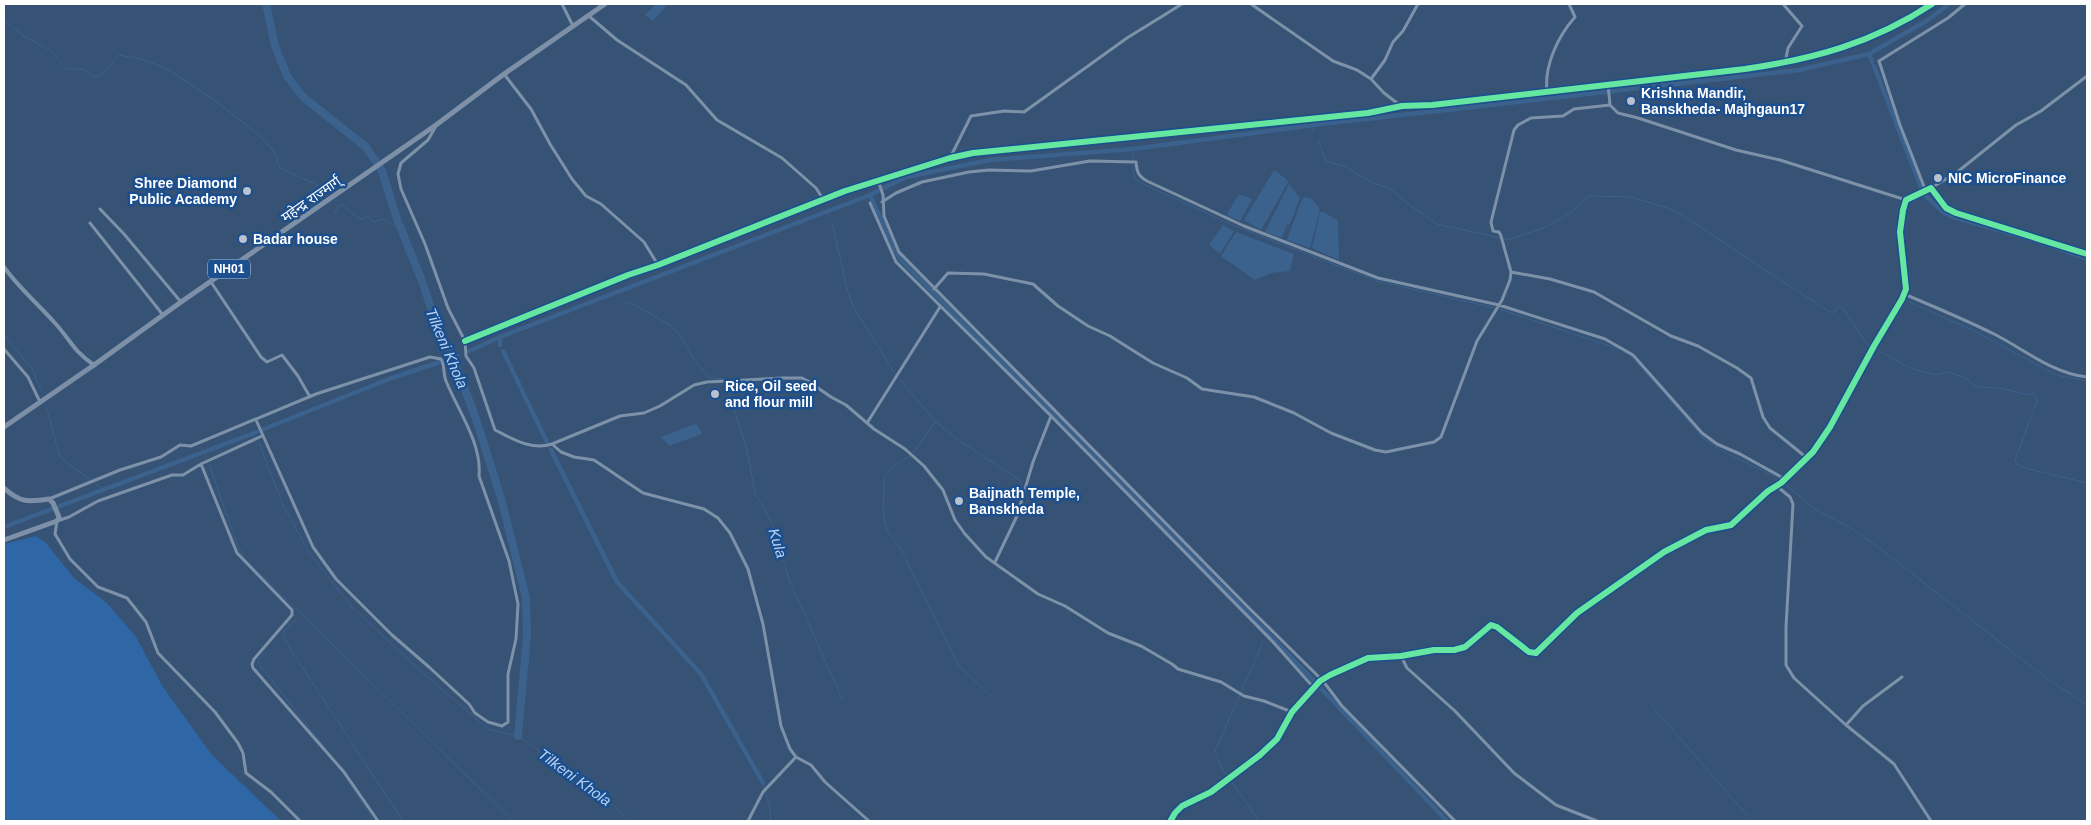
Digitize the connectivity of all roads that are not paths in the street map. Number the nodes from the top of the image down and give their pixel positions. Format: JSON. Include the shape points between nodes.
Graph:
{"nodes":[{"id":1,"x":562,"y":4,"type":"edge"},
{"id":2,"x":605,"y":4,"type":"edge"},
{"id":3,"x":1182,"y":4,"type":"edge"},
{"id":4,"x":1251,"y":4,"type":"edge"},
{"id":5,"x":1418,"y":4,"type":"edge"},
{"id":6,"x":1569,"y":4,"type":"edge"},
{"id":7,"x":1783,"y":4,"type":"edge"},
{"id":8,"x":1932,"y":4,"type":"edge"},
{"id":9,"x":1966,"y":4,"type":"edge"},
{"id":10,"x":589,"y":16,"type":"junction"},
{"id":11,"x":573,"y":26,"type":"junction"},
{"id":12,"x":1786,"y":63,"type":"junction"},
{"id":13,"x":504,"y":74,"type":"junction"},
{"id":14,"x":2087,"y":76,"type":"edge"},
{"id":15,"x":1371,"y":79,"type":"junction"},
{"id":16,"x":1608,"y":84,"type":"junction"},
{"id":17,"x":1546,"y":91,"type":"junction"},
{"id":18,"x":1610,"y":103,"type":"junction"},
{"id":19,"x":1402,"y":106,"type":"junction"},
{"id":20,"x":436,"y":126,"type":"junction"},
{"id":21,"x":950,"y":158,"type":"junction"},
{"id":22,"x":878,"y":180,"type":"junction"},
{"id":23,"x":1931,"y":188,"type":"junction"},
{"id":24,"x":1925,"y":189,"type":"junction"},
{"id":25,"x":823,"y":199,"type":"junction"},
{"id":26,"x":1906,"y":200,"type":"junction"},
{"id":27,"x":882,"y":202,"type":"junction"},
{"id":28,"x":870,"y":203,"type":"dead end"},
{"id":29,"x":100,"y":209,"type":"dead end"},
{"id":30,"x":90,"y":223,"type":"dead end"},
{"id":31,"x":2087,"y":254,"type":"edge"},
{"id":32,"x":658,"y":265,"type":"junction"},
{"id":33,"x":4,"y":267,"type":"edge"},
{"id":34,"x":1511,"y":272,"type":"junction"},
{"id":35,"x":211,"y":282,"type":"junction"},
{"id":36,"x":934,"y":289,"type":"junction"},
{"id":37,"x":1904,"y":294,"type":"junction"},
{"id":38,"x":181,"y":302,"type":"junction"},
{"id":39,"x":940,"y":307,"type":"junction"},
{"id":40,"x":1498,"y":307,"type":"junction"},
{"id":41,"x":163,"y":315,"type":"junction"},
{"id":42,"x":465,"y":341,"type":"junction"},
{"id":43,"x":4,"y":349,"type":"edge"},
{"id":44,"x":94,"y":365,"type":"junction"},
{"id":45,"x":2087,"y":377,"type":"edge"},
{"id":46,"x":310,"y":396,"type":"junction"},
{"id":47,"x":40,"y":402,"type":"junction"},
{"id":48,"x":1051,"y":416,"type":"junction"},
{"id":49,"x":256,"y":420,"type":"junction"},
{"id":50,"x":867,"y":423,"type":"junction"},
{"id":51,"x":4,"y":427,"type":"edge"},
{"id":52,"x":262,"y":436,"type":"junction"},
{"id":53,"x":552,"y":444,"type":"junction"},
{"id":54,"x":1806,"y":458,"type":"junction"},
{"id":55,"x":201,"y":464,"type":"junction"},
{"id":56,"x":1785,"y":479,"type":"junction"},
{"id":57,"x":1781,"y":483,"type":"junction"},
{"id":58,"x":4,"y":488,"type":"edge"},
{"id":59,"x":51,"y":501,"type":"junction"},
{"id":60,"x":57,"y":521,"type":"junction"},
{"id":61,"x":4,"y":540,"type":"edge"},
{"id":62,"x":995,"y":562,"type":"junction"},
{"id":63,"x":1401,"y":656,"type":"junction"},
{"id":64,"x":1902,"y":677,"type":"dead end"},
{"id":65,"x":1322,"y":681,"type":"junction"},
{"id":66,"x":1314,"y":688,"type":"junction"},
{"id":67,"x":1292,"y":712,"type":"junction"},
{"id":68,"x":1846,"y":725,"type":"junction"},
{"id":69,"x":796,"y":757,"type":"junction"},
{"id":70,"x":300,"y":821,"type":"edge"},
{"id":71,"x":378,"y":821,"type":"edge"},
{"id":72,"x":748,"y":821,"type":"edge"},
{"id":73,"x":869,"y":821,"type":"edge"},
{"id":74,"x":1172,"y":821,"type":"edge"},
{"id":75,"x":1455,"y":821,"type":"edge"},
{"id":76,"x":1597,"y":821,"type":"edge"},
{"id":77,"x":1931,"y":821,"type":"edge"}],
"edges":[{"from":1,"to":11,"type":"street"},
{"from":2,"to":10,"type":"highway","name":"महेन्द्र राज्मार्ग्","number":"NH01"},
{"from":3,"to":21,"type":"street","via":[[1127,38],[1024,112],[1004,111],[971,116]]},
{"from":4,"to":15,"type":"street","via":[[1332,61]]},
{"from":5,"to":15,"type":"street"},
{"from":6,"to":17,"type":"street","via":[[1575,17],[1564,29],[1550,63]]},
{"from":7,"to":12,"type":"street","via":[[1802,26],[1788,48]]},
{"from":8,"to":12,"type":"street","via":[[1850,46]]},
{"from":9,"to":24,"type":"street","via":[[1879,62]]},
{"from":10,"to":11,"type":"highway","name":"महेन्द्र राज्मार्ग्","number":"NH01"},
{"from":10,"to":25,"type":"street","via":[[617,40],[686,85],[717,120],[782,158],[816,188]]},
{"from":11,"to":13,"type":"highway","name":"महेन्द्र राज्मार्ग्","number":"NH01"},
{"from":12,"to":16,"type":"street"},
{"from":13,"to":20,"type":"highway","name":"महेन्द्र राज्मार्ग्","number":"NH01"},
{"from":13,"to":32,"type":"street","via":[[532,109],[572,179],[586,196],[601,204],[644,242]]},
{"from":14,"to":23,"type":"street"},
{"from":15,"to":19,"type":"street"},
{"from":16,"to":17,"type":"street"},
{"from":16,"to":18,"type":"street"},
{"from":17,"to":19,"type":"street"},
{"from":18,"to":26,"type":"street","via":[[1618,113]]},
{"from":18,"to":34,"type":"street","via":[[1574,109],[1563,116],[1531,118],[1514,130],[1491,222],[1493,231],[1499,232]]},
{"from":19,"to":21,"type":"street","via":[[1368,113],[973,153]]},
{"from":20,"to":35,"type":"highway","name":"महेन्द्र राज्मार्ग्","number":"NH01"},
{"from":20,"to":42,"type":"street","via":[[428,140],[400,163],[398,174],[448,308]]},
{"from":21,"to":22,"type":"street"},
{"from":22,"to":25,"type":"street"},
{"from":22,"to":27,"type":"street"},
{"from":23,"to":24,"type":"street"},
{"from":23,"to":31,"type":"street","via":[[1946,208],[1956,213]]},
{"from":24,"to":26,"type":"street"},
{"from":25,"to":32,"type":"street"},
{"from":26,"to":37,"type":"street","via":[[1900,232],[1906,276]]},
{"from":27,"to":36,"type":"street","via":[[884,216],[899,252]]},
{"from":27,"to":40,"type":"street","via":[[922,182],[969,172],[1031,171],[1090,161],[1136,162],[1140,177],[1244,226],[1378,278]]},
{"from":28,"to":39,"type":"street","via":[[896,262]]},
{"from":29,"to":38,"type":"street"},
{"from":30,"to":41,"type":"street"},
{"from":32,"to":42,"type":"street"},
{"from":33,"to":44,"type":"street","via":[[79,355]]},
{"from":34,"to":40,"type":"street"},
{"from":34,"to":54,"type":"street","via":[[1594,292],[1671,336],[1698,346],[1738,368],[1751,378],[1763,417],[1770,428]]},
{"from":35,"to":38,"type":"highway","name":"महेन्द्र राज्मार्ग्","number":"NH01"},
{"from":35,"to":46,"type":"street","via":[[261,357],[267,362],[282,355],[294,368]]},
{"from":36,"to":40,"type":"street","via":[[948,272],[984,274],[1033,284],[1088,326],[1202,389],[1254,397],[1294,412],[1331,433],[1386,452],[1434,442],[1441,437],[1477,341]]},
{"from":36,"to":65,"type":"street"},
{"from":37,"to":45,"type":"street","via":[[1996,335],[2061,370]]},
{"from":37,"to":54,"type":"street","via":[[1830,427]]},
{"from":38,"to":41,"type":"highway","name":"महेन्द्र राज्मार्ग्","number":"NH01"},
{"from":39,"to":48,"type":"street"},
{"from":39,"to":50,"type":"street"},
{"from":40,"to":56,"type":"street","via":[[1605,338],[1623,348],[1649,371],[1702,433]]},
{"from":41,"to":44,"type":"highway","name":"महेन्द्र राज्मार्ग्","number":"NH01"},
{"from":42,"to":53,"type":"street","via":[[466,356],[474,368],[496,430],[528,445],[543,447]]},
{"from":43,"to":47,"type":"street","via":[[28,377]]},
{"from":44,"to":47,"type":"main road","name":"महेन्द्र राज्मार्ग्"},
{"from":46,"to":49,"type":"street"},
{"from":46,"to":52,"type":"street","via":[[430,357],[443,362],[449,388],[474,442],[480,465],[479,476],[509,561],[518,604],[516,639],[508,674],[508,722],[502,726],[475,713],[336,579],[312,547]]},
{"from":47,"to":51,"type":"main road","name":"महेन्द्र राज्मार्ग्"},
{"from":48,"to":62,"type":"street","via":[[1017,516]]},
{"from":48,"to":66,"type":"street","via":[[1273,642]]},
{"from":49,"to":52,"type":"street"},
{"from":49,"to":59,"type":"street","via":[[191,446],[180,445],[161,457],[120,470]]},
{"from":50,"to":53,"type":"street","via":[[802,378],[707,382],[694,385],[644,413],[620,416]]},
{"from":50,"to":62,"type":"street","via":[[924,466],[943,490],[955,520],[965,534]]},
{"from":52,"to":55,"type":"street"},
{"from":53,"to":69,"type":"street","via":[[568,454],[594,460],[643,493],[704,509],[718,518],[730,533],[748,569],[763,624],[781,726]]},
{"from":54,"to":56,"type":"street"},
{"from":55,"to":60,"type":"street","via":[[183,475],[172,475],[98,501]]},
{"from":55,"to":71,"type":"street","via":[[237,553],[292,610],[292,615],[254,659],[253,668],[344,772]]},
{"from":56,"to":57,"type":"street"},
{"from":57,"to":63,"type":"street","via":[[1731,525],[1706,530],[1680,542],[1601,595],[1536,653],[1529,652],[1491,625],[1465,647]]},
{"from":57,"to":68,"type":"street","via":[[1779,488],[1793,504],[1786,665],[1794,678]]},
{"from":58,"to":59,"type":"main road","via":[[17,499]]},
{"from":59,"to":60,"type":"highway","via":[[59,517]]},
{"from":60,"to":61,"type":"highway"},
{"from":60,"to":70,"type":"street","via":[[55,534],[70,559],[98,587],[127,598],[146,622],[158,653],[215,712],[238,743],[246,773]]},
{"from":62,"to":67,"type":"street","via":[[1038,594],[1065,606],[1108,633],[1141,646],[1178,669],[1221,682],[1244,696]]},
{"from":63,"to":65,"type":"street","via":[[1368,658],[1330,674]]},
{"from":63,"to":76,"type":"street","via":[[1407,668],[1455,711],[1514,773],[1556,805]]},
{"from":64,"to":68,"type":"street","via":[[1864,706]]},
{"from":65,"to":66,"type":"street"},
{"from":65,"to":75,"type":"street","via":[[1342,706]]},
{"from":66,"to":67,"type":"street"},
{"from":67,"to":74,"type":"street","via":[[1277,739],[1266,750],[1211,792],[1182,806]]},
{"from":68,"to":77,"type":"street","via":[[1894,764]]},
{"from":69,"to":72,"type":"street","via":[[765,791]]},
{"from":69,"to":73,"type":"street","via":[[811,765],[825,782]]}]}
